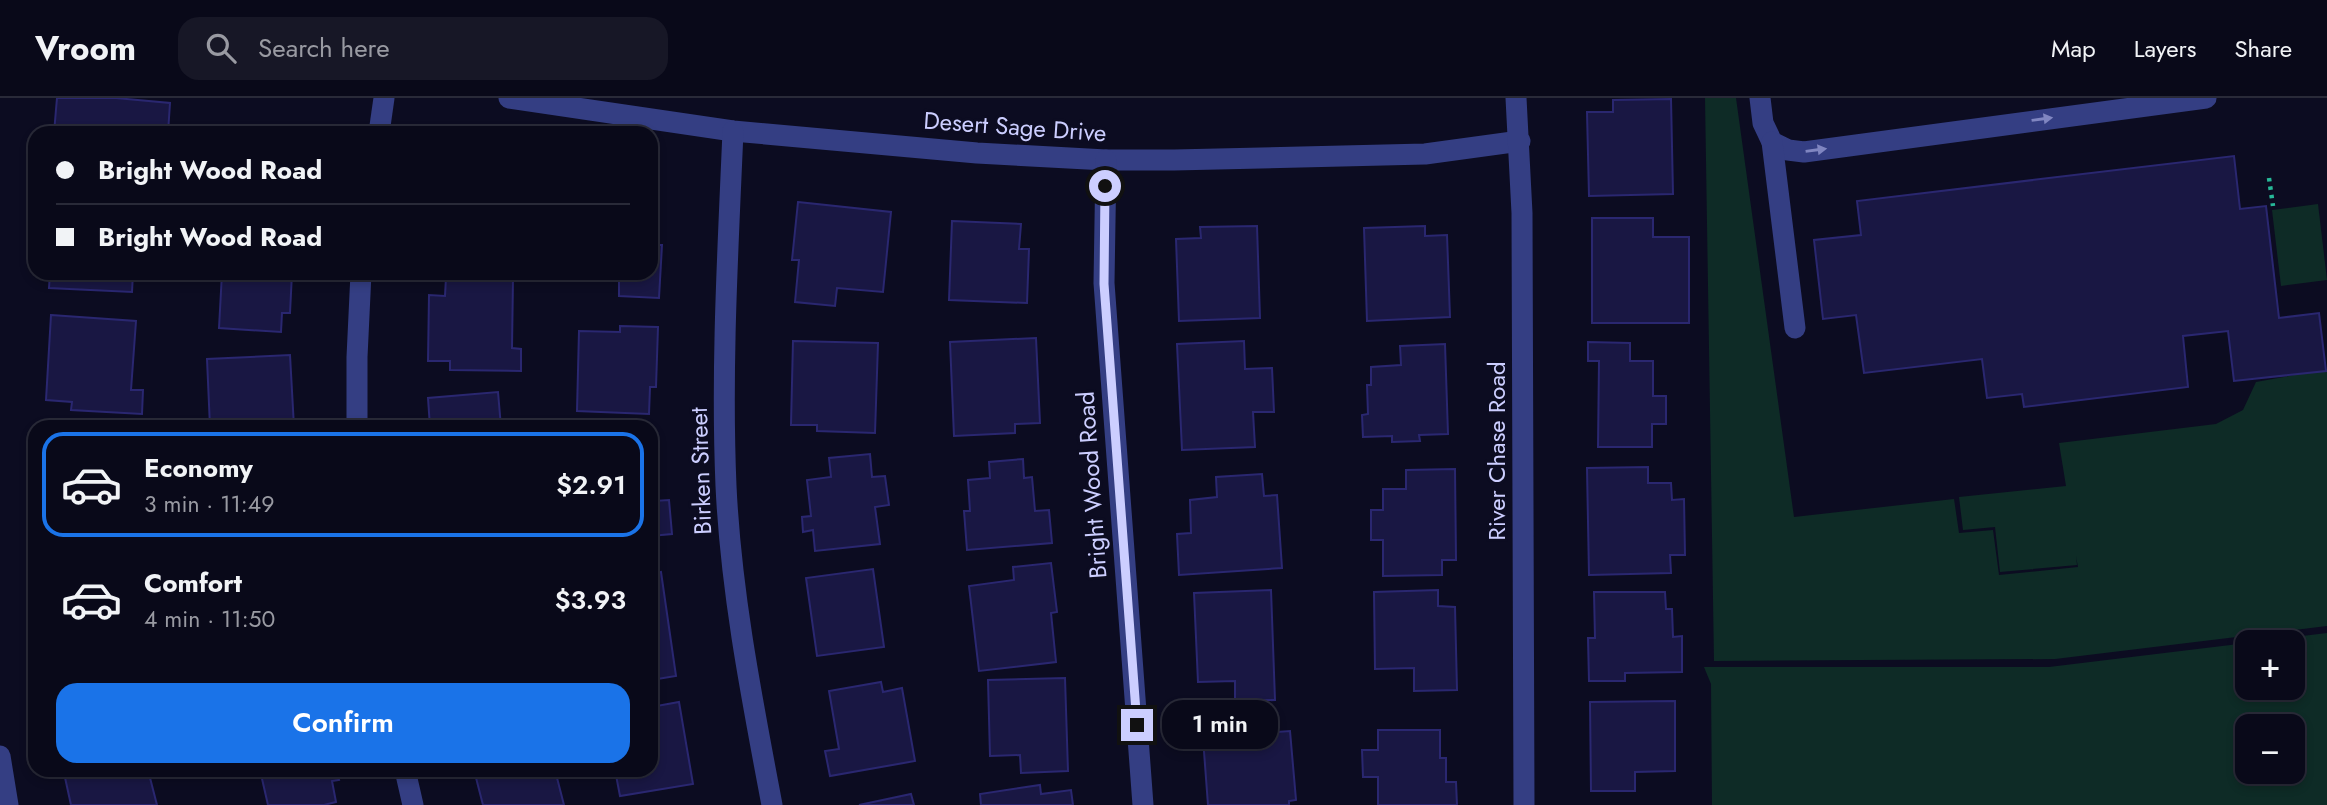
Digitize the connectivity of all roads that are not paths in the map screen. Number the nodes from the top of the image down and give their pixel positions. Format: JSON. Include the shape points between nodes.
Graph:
{"nodes":[{"id":1,"x":384,"y":98,"type":"edge"},
{"id":2,"x":509,"y":98,"type":"edge"},
{"id":3,"x":1516,"y":98,"type":"edge"},
{"id":4,"x":1760,"y":98,"type":"edge"},
{"id":5,"x":2206,"y":98,"type":"edge"},
{"id":6,"x":380,"y":126,"type":"edge"},
{"id":7,"x":733,"y":131,"type":"junction"},
{"id":8,"x":1520,"y":141,"type":"junction"},
{"id":9,"x":1772,"y":142,"type":"junction"},
{"id":10,"x":1106,"y":160,"type":"junction"},
{"id":11,"x":361,"y":280,"type":"edge"},
{"id":12,"x":1795,"y":328,"type":"dead end"},
{"id":13,"x":357,"y":420,"type":"edge"},
{"id":14,"x":0,"y":756,"type":"edge"},
{"id":15,"x":407,"y":777,"type":"edge"},
{"id":16,"x":8,"y":805,"type":"edge"},
{"id":17,"x":413,"y":805,"type":"edge"},
{"id":18,"x":772,"y":805,"type":"edge"},
{"id":19,"x":1143,"y":805,"type":"edge"},
{"id":20,"x":1524,"y":805,"type":"edge"}],
"edges":[{"from":1,"to":6,"type":"street"},
{"from":2,"to":7,"type":"street","name":"Desert Sage Drive"},
{"from":3,"to":8,"type":"street","name":"River Chase Road"},
{"from":4,"to":9,"type":"street","via":[[1763,123]]},
{"from":9,"to":5,"type":"street","one_way":true,"via":[[1804,152]]},
{"from":7,"to":10,"type":"street","name":"Desert Sage Drive"},
{"from":7,"to":18,"type":"street","name":"Birken Street","via":[[724,347],[726,488],[740,628]]},
{"from":8,"to":10,"type":"street","name":"Desert Sage Drive","via":[[1425,154]]},
{"from":8,"to":20,"type":"street","name":"River Chase Road"},
{"from":9,"to":12,"type":"street"},
{"from":10,"to":19,"type":"street","name":"Bright Wood Road","via":[[1104,284]]},
{"from":11,"to":13,"type":"street"},
{"from":14,"to":16,"type":"street"},
{"from":15,"to":17,"type":"street"}]}
